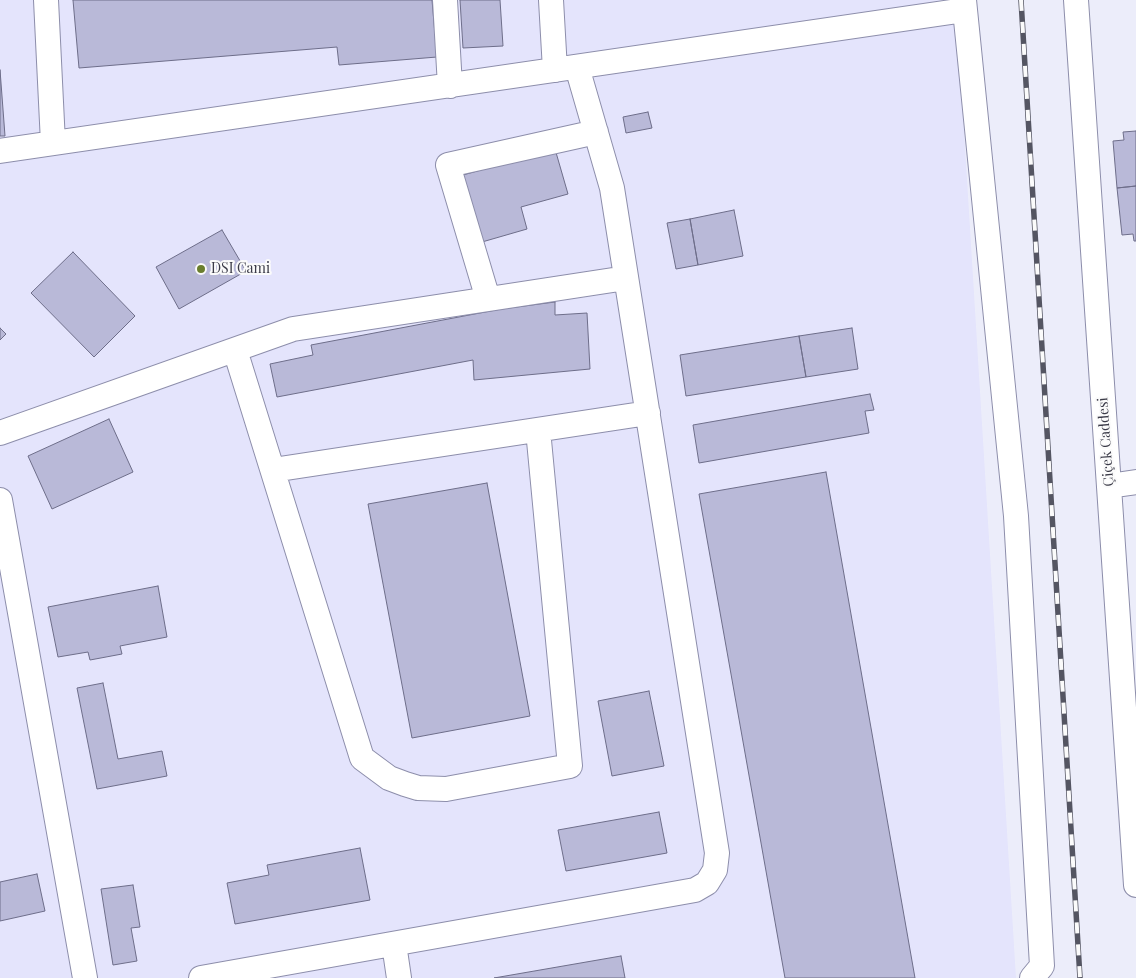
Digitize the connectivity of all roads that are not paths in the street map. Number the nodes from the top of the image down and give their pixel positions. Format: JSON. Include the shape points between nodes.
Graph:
{"nodes":[{"id":1,"x":46,"y":0,"type":"edge"},
{"id":2,"x":445,"y":0,"type":"edge"},
{"id":3,"x":551,"y":0,"type":"edge"},
{"id":4,"x":1076,"y":0,"type":"edge"},
{"id":5,"x":965,"y":5,"type":"edge"},
{"id":6,"x":566,"y":68,"type":"junction"},
{"id":7,"x":450,"y":86,"type":"junction"},
{"id":8,"x":596,"y":132,"type":"junction"},
{"id":9,"x":53,"y":143,"type":"junction"},
{"id":10,"x":0,"y":151,"type":"edge"},
{"id":11,"x":626,"y":278,"type":"junction"},
{"id":12,"x":488,"y":299,"type":"junction"},
{"id":13,"x":235,"y":350,"type":"junction"},
{"id":14,"x":648,"y":413,"type":"junction"},
{"id":15,"x":538,"y":430,"type":"junction"},
{"id":16,"x":0,"y":433,"type":"edge"},
{"id":17,"x":272,"y":470,"type":"junction"},
{"id":18,"x":1136,"y":482,"type":"edge"},
{"id":19,"x":1109,"y":486,"type":"junction"},
{"id":20,"x":0,"y":500,"type":"edge"},
{"id":21,"x":1136,"y":885,"type":"edge"},
{"id":22,"x":394,"y":944,"type":"junction"},
{"id":23,"x":85,"y":978,"type":"edge"},
{"id":24,"x":201,"y":978,"type":"edge"},
{"id":25,"x":399,"y":978,"type":"edge"},
{"id":26,"x":1032,"y":978,"type":"edge"}],
"edges":[{"from":1,"to":9,"type":"street"},
{"from":2,"to":7,"type":"street"},
{"from":3,"to":6,"type":"street"},
{"from":4,"to":19,"type":"street","name":"Çiçek Caddesi"},
{"from":5,"to":6,"type":"street"},
{"from":5,"to":26,"type":"street","via":[[1016,516],[1042,966]]},
{"from":6,"to":7,"type":"street"},
{"from":6,"to":8,"type":"street"},
{"from":7,"to":9,"type":"street"},
{"from":8,"to":11,"type":"street","via":[[612,188]]},
{"from":8,"to":12,"type":"street","via":[[448,165]]},
{"from":9,"to":10,"type":"street"},
{"from":11,"to":12,"type":"street"},
{"from":11,"to":14,"type":"street"},
{"from":12,"to":13,"type":"street","via":[[293,329]]},
{"from":13,"to":16,"type":"street"},
{"from":13,"to":17,"type":"street"},
{"from":14,"to":15,"type":"street"},
{"from":14,"to":22,"type":"street","via":[[717,853],[715,870],[707,883],[695,890]]},
{"from":15,"to":17,"type":"street"},
{"from":15,"to":17,"type":"street","via":[[570,766],[446,789],[405,784],[389,778],[362,758]]},
{"from":18,"to":19,"type":"street"},
{"from":19,"to":21,"type":"street","name":"Çiçek Caddesi"},
{"from":20,"to":23,"type":"street"},
{"from":22,"to":24,"type":"street"},
{"from":22,"to":25,"type":"street"}]}
